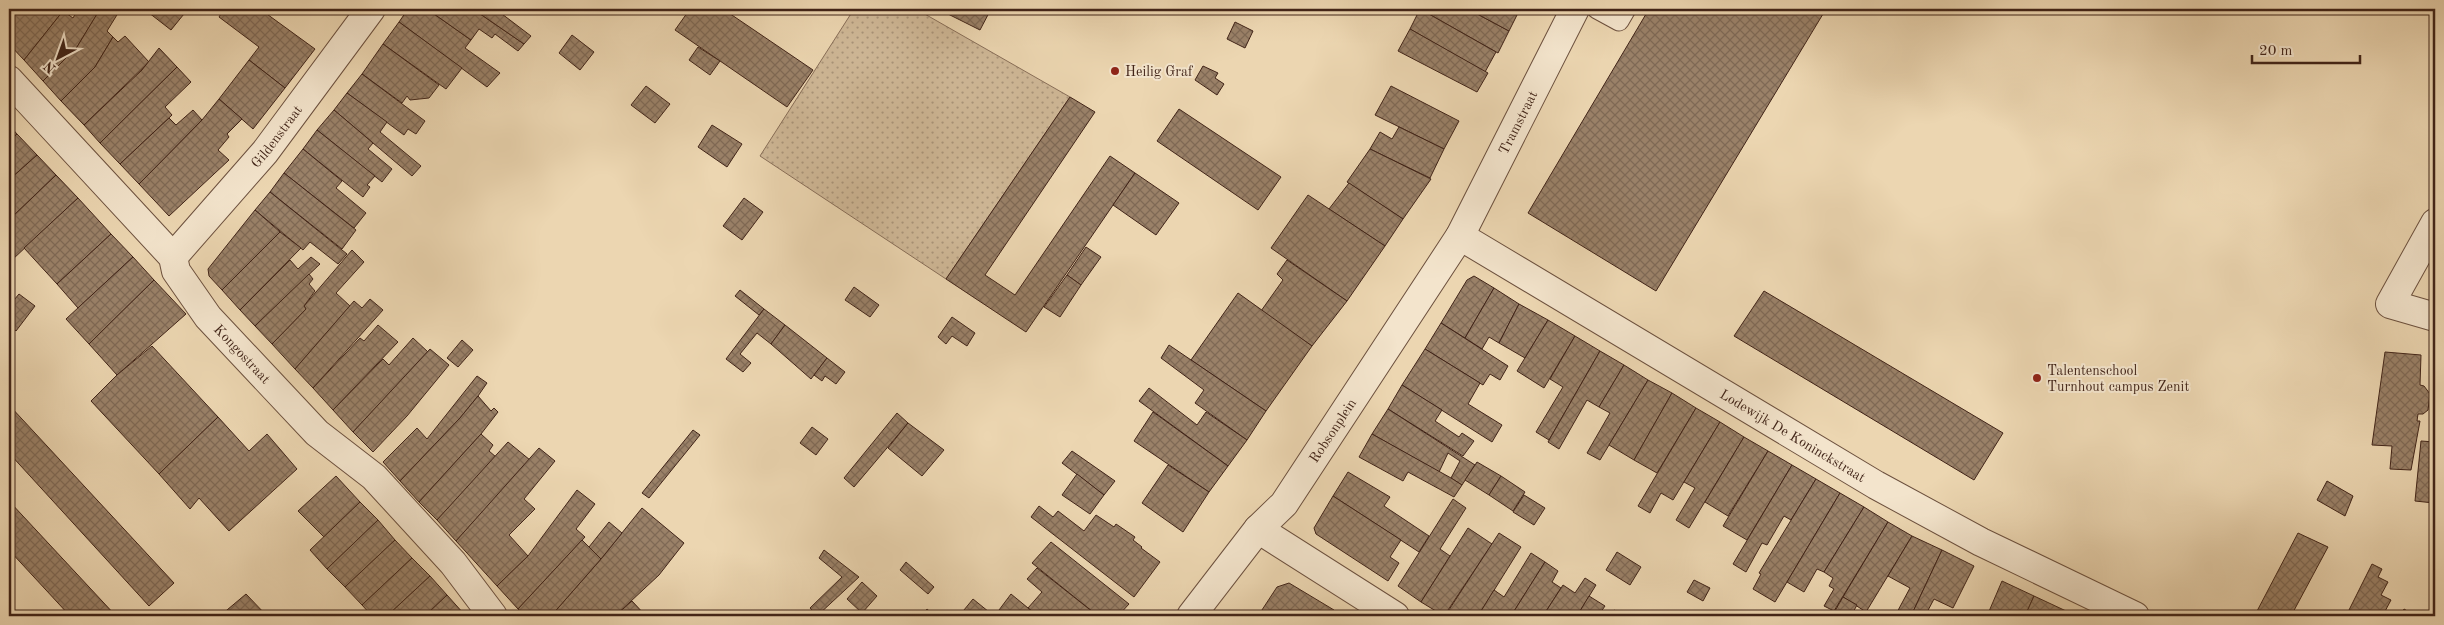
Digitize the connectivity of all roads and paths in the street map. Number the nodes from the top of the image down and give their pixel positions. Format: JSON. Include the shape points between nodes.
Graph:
{"nodes":[{"id":1,"x":371,"y":9,"type":"edge"},
{"id":2,"x":1575,"y":9,"type":"edge"},
{"id":3,"x":1597,"y":9,"type":"edge"},
{"id":4,"x":1626,"y":9,"type":"edge"},
{"id":5,"x":9,"y":80,"type":"edge"},
{"id":6,"x":2435,"y":223,"type":"edge"},
{"id":7,"x":1460,"y":236,"type":"junction"},
{"id":8,"x":173,"y":258,"type":"junction"},
{"id":9,"x":2435,"y":317,"type":"edge"},
{"id":10,"x":1258,"y":529,"type":"junction"},
{"id":11,"x":493,"y":616,"type":"edge"},
{"id":12,"x":1191,"y":616,"type":"edge"},
{"id":13,"x":1395,"y":616,"type":"edge"},
{"id":14,"x":2134,"y":616,"type":"edge"}],
"edges":[{"from":1,"to":8,"type":"street","name":"Gildenstraat","via":[[265,152]]},
{"from":2,"to":7,"type":"street","name":"Tramstraat"},
{"from":3,"to":4,"type":"lane","via":[[1619,21]]},
{"from":5,"to":8,"type":"street","name":"Kongostraat"},
{"from":6,"to":9,"type":"street","via":[[2390,304]]},
{"from":7,"to":10,"type":"street","name":"Robsonplein","via":[[1284,504]]},
{"from":7,"to":14,"type":"street","name":"Lodewijk De Koninckstraat","via":[[1925,512]]},
{"from":8,"to":11,"type":"street","name":"Kongostraat","via":[[176,270],[208,317],[317,432],[374,477],[453,563]]},
{"from":10,"to":12,"type":"street","name":"Robsonplein"},
{"from":10,"to":13,"type":"street"}]}
